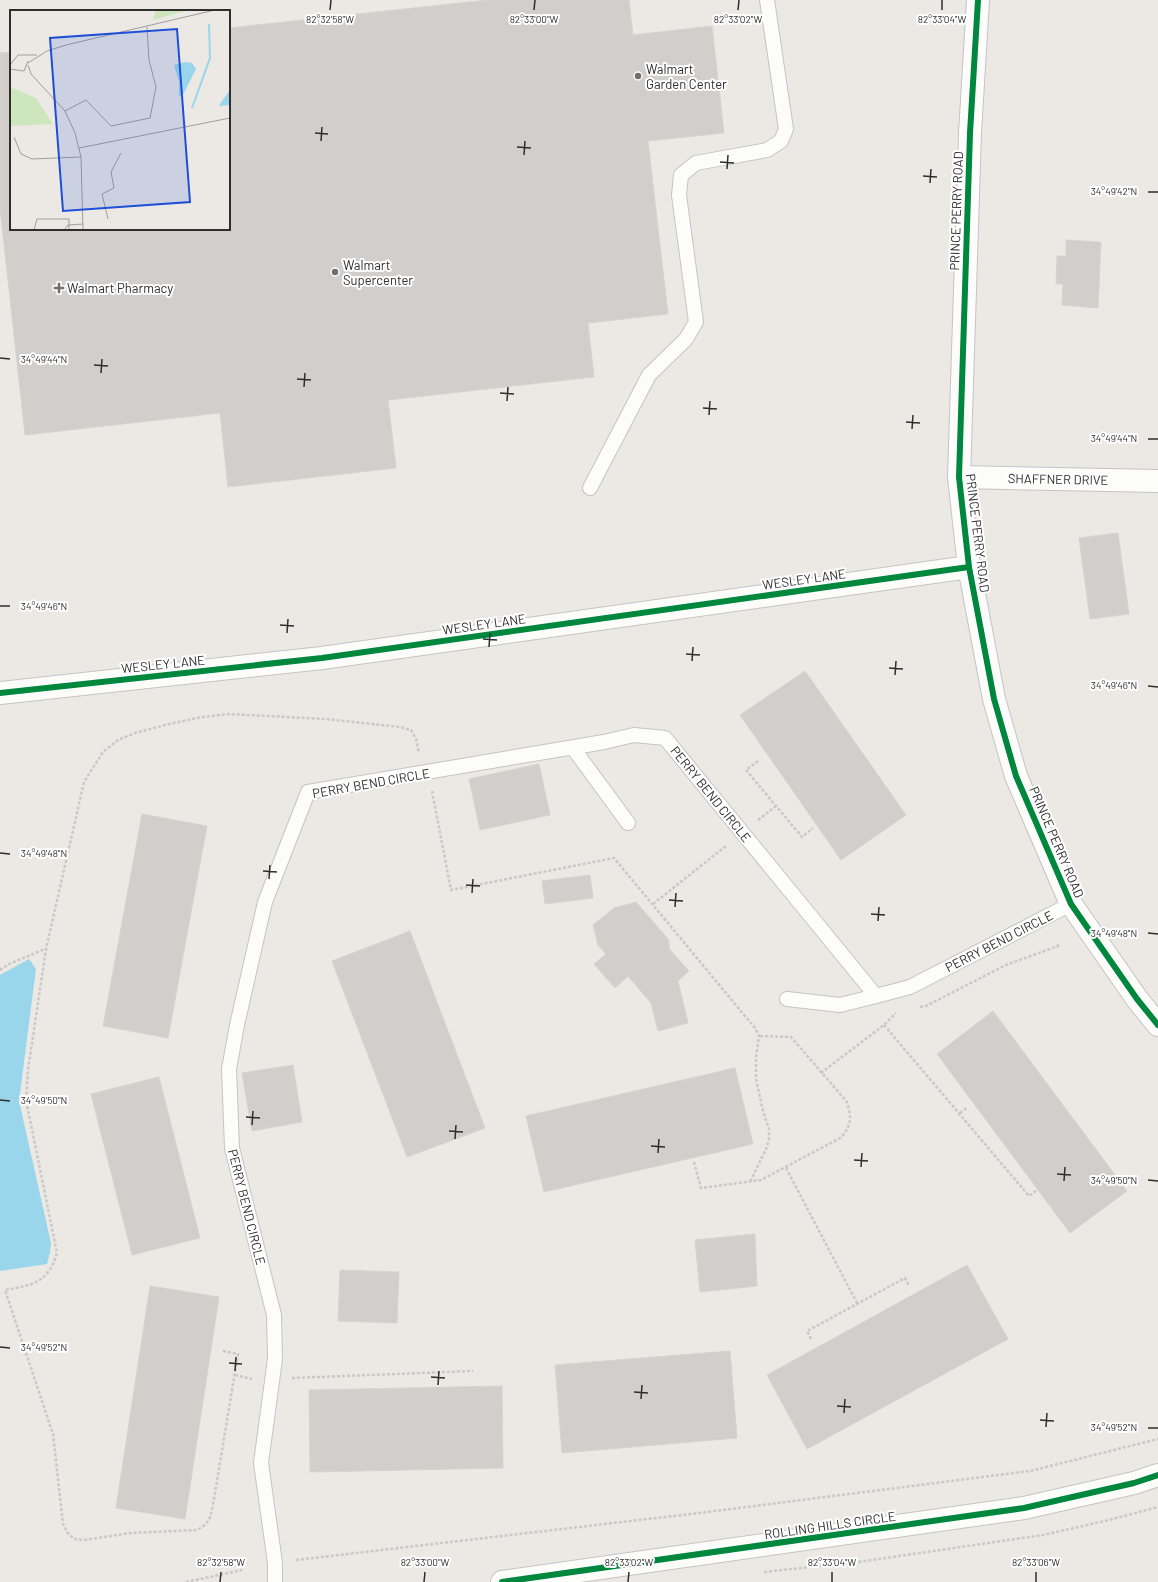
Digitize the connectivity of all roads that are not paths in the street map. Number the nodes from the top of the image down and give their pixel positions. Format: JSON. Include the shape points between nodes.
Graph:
{"nodes":[{"id":1,"x":767,"y":0,"type":"edge"},
{"id":2,"x":978,"y":0,"type":"edge"},
{"id":3,"x":958,"y":477,"type":"junction"},
{"id":4,"x":1158,"y":481,"type":"edge"},
{"id":5,"x":590,"y":488,"type":"dead end"},
{"id":6,"x":969,"y":567,"type":"junction"},
{"id":7,"x":0,"y":693,"type":"edge"},
{"id":8,"x":573,"y":748,"type":"junction"},
{"id":9,"x":628,"y":823,"type":"dead end"},
{"id":10,"x":1071,"y":904,"type":"junction"},
{"id":11,"x":876,"y":996,"type":"junction"},
{"id":12,"x":787,"y":999,"type":"dead end"},
{"id":13,"x":1158,"y":1025,"type":"edge"},
{"id":14,"x":1158,"y":1475,"type":"edge"},
{"id":15,"x":274,"y":1582,"type":"edge"},
{"id":16,"x":502,"y":1582,"type":"edge"}],
"edges":[{"from":1,"to":5,"type":"lane","via":[[786,129],[780,141],[768,150],[696,163],[681,175],[679,196],[696,322],[686,339],[649,375]]},
{"from":2,"to":3,"type":"street","name":"PRINCE PERRY ROAD","via":[[970,133]]},
{"from":3,"to":4,"type":"street","name":"SHAFFNER DRIVE"},
{"from":3,"to":6,"type":"street","name":"PRINCE PERRY ROAD"},
{"from":6,"to":7,"type":"street","name":"WESLEY LANE","via":[[322,658]]},
{"from":6,"to":10,"type":"street","name":"PRINCE PERRY ROAD","via":[[994,699],[1016,776]]},
{"from":8,"to":9,"type":"lane"},
{"from":8,"to":11,"type":"lane","name":"PERRY BEND CIRCLE","via":[[634,735],[665,738]]},
{"from":8,"to":15,"type":"lane","name":"PERRY BEND CIRCLE","via":[[308,792],[265,902],[229,1069],[232,1148],[274,1315],[275,1359],[261,1463],[275,1563]]},
{"from":10,"to":11,"type":"lane","name":"PERRY BEND CIRCLE","via":[[910,987]]},
{"from":10,"to":13,"type":"street","name":"PRINCE PERRY ROAD"},
{"from":11,"to":12,"type":"lane","via":[[840,1005]]},
{"from":14,"to":16,"type":"street","name":"ROLLING HILLS CIRCLE","via":[[1134,1483],[1024,1508]]}]}
